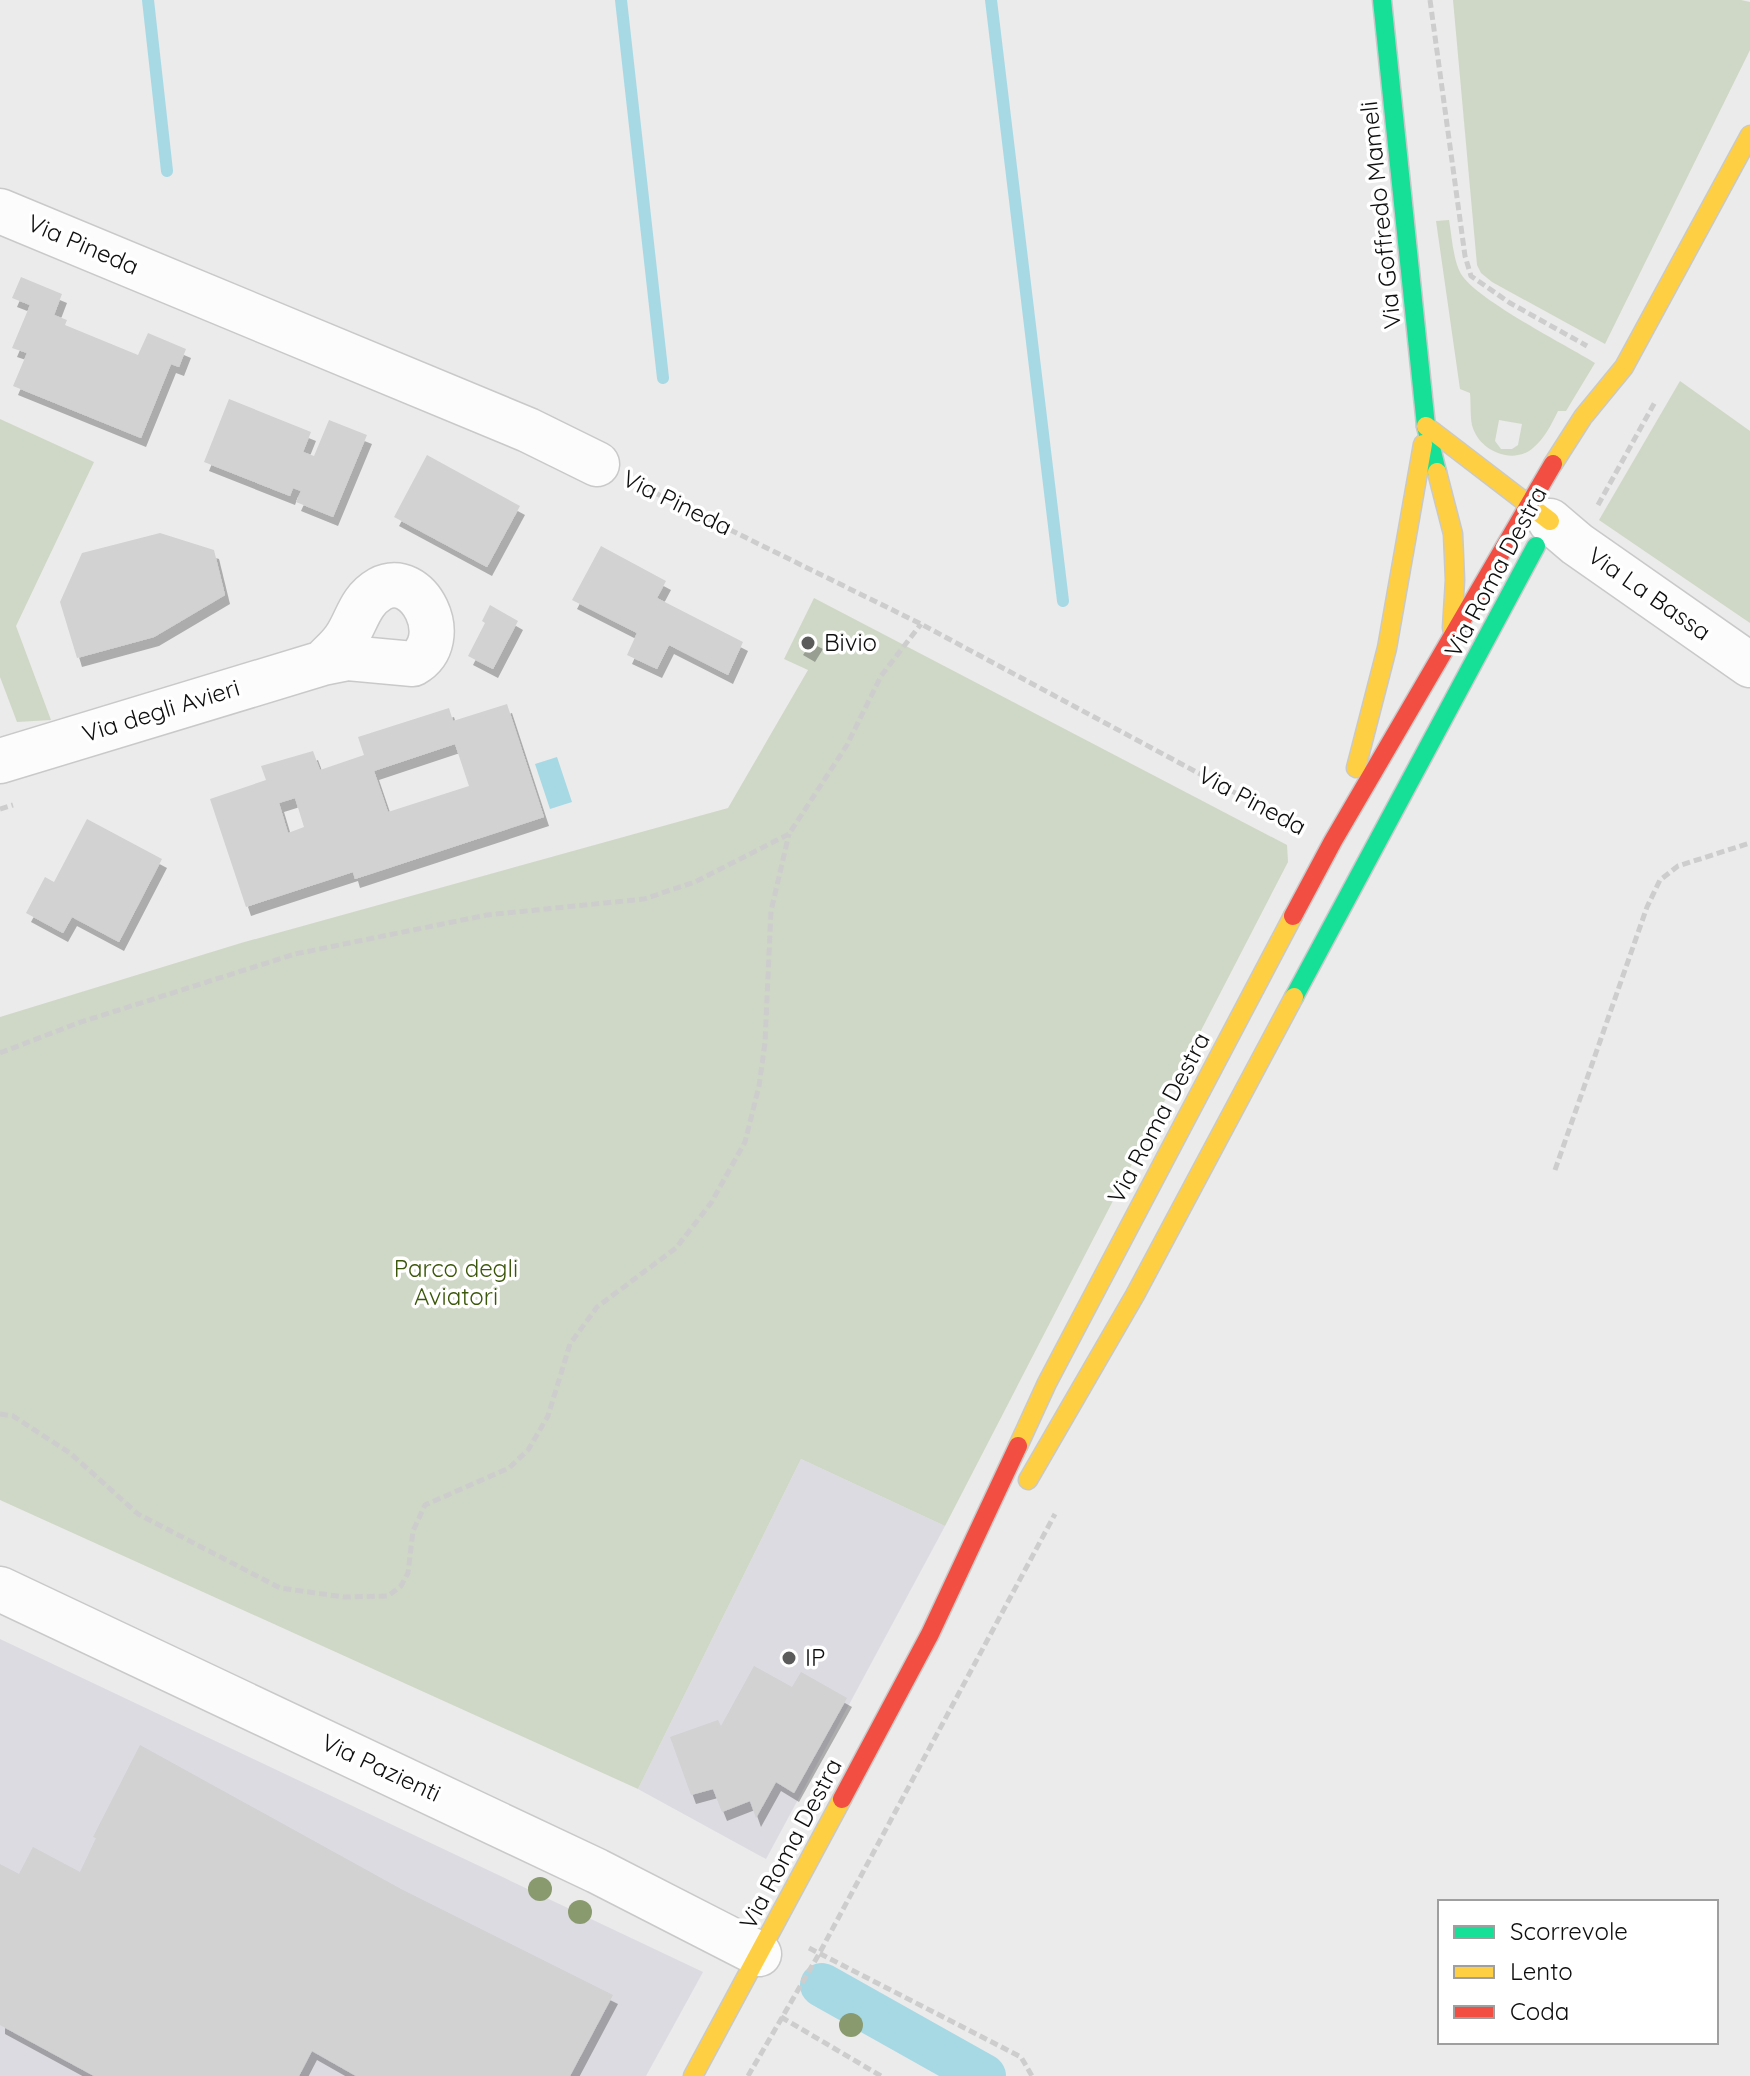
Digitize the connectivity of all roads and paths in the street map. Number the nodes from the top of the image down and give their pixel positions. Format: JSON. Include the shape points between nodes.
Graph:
{"nodes":[{"id":1,"x":1382,"y":0,"type":"edge"},
{"id":2,"x":1430,"y":0,"type":"edge"},
{"id":3,"x":1750,"y":135,"type":"edge"},
{"id":4,"x":0,"y":211,"type":"edge"},
{"id":5,"x":1622,"y":372,"type":"junction"},
{"id":6,"x":1606,"y":416,"type":"dead end"},
{"id":7,"x":1426,"y":426,"type":"junction"},
{"id":8,"x":597,"y":464,"type":"joint"},
{"id":9,"x":1545,"y":511,"type":"junction"},
{"id":10,"x":921,"y":624,"type":"junction"},
{"id":11,"x":1451,"y":635,"type":"junction"},
{"id":12,"x":323,"y":663,"type":"dead end"},
{"id":13,"x":1750,"y":665,"type":"edge"},
{"id":14,"x":0,"y":761,"type":"edge"},
{"id":15,"x":789,"y":834,"type":"junction"},
{"id":16,"x":1333,"y":841,"type":"junction"},
{"id":17,"x":1750,"y":843,"type":"edge"},
{"id":18,"x":0,"y":1053,"type":"edge"},
{"id":19,"x":1226,"y":1125,"type":"junction"},
{"id":20,"x":1555,"y":1170,"type":"dead end"},
{"id":21,"x":0,"y":1414,"type":"edge"},
{"id":22,"x":0,"y":1589,"type":"edge"},
{"id":23,"x":930,"y":1634,"type":"junction"},
{"id":24,"x":766,"y":1941,"type":"junction"},
{"id":25,"x":738,"y":1994,"type":"junction"},
{"id":26,"x":693,"y":2076,"type":"edge"},
{"id":27,"x":881,"y":2076,"type":"edge"},
{"id":28,"x":1032,"y":2076,"type":"edge"}],
"edges":[{"from":1,"to":7,"type":"street","name":"Via Goffredo Mameli"},
{"from":2,"to":5,"type":"path","via":[[1471,276]]},
{"from":3,"to":5,"type":"street","name":"Via Roma Destra"},
{"from":4,"to":8,"type":"street","name":"Via Pineda","via":[[528,430]]},
{"from":5,"to":6,"type":"street","name":"Via Roma Destra"},
{"from":5,"to":9,"type":"street","name":"Via Roma Destra","via":[[1583,417]]},
{"from":7,"to":9,"type":"street"},
{"from":7,"to":11,"type":"street","name":"Via Goffredo Mameli","via":[[1453,534]]},
{"from":7,"to":16,"type":"street","name":"Via Goffredo Mameli","via":[[1368,729]]},
{"from":8,"to":10,"type":"path","name":"Via Pineda"},
{"from":9,"to":11,"type":"street","name":"Via Roma Destra"},
{"from":9,"to":13,"type":"street","name":"Via La Bassa","via":[[1584,549]]},
{"from":9,"to":19,"type":"street","name":"Via Roma Destra"},
{"from":10,"to":15,"type":"path","via":[[881,676],[847,745]]},
{"from":10,"to":16,"type":"path","name":"Via Pineda"},
{"from":11,"to":16,"type":"street","name":"Via Roma Destra"},
{"from":11,"to":19,"type":"street","name":"Via Roma Destra","via":[[1446,667],[1422,721],[1245,1054]]},
{"from":12,"to":14,"type":"street","name":"Via degli Avieri"},
{"from":15,"to":18,"type":"path","via":[[695,882],[644,899],[487,915],[295,954]]},
{"from":15,"to":21,"type":"path","via":[[771,911],[765,1043],[745,1142],[711,1203],[676,1248],[597,1307],[570,1344],[548,1416],[528,1450],[509,1468],[425,1505],[413,1531],[408,1573],[388,1596],[344,1597],[280,1588],[138,1514],[70,1453],[13,1416]]},
{"from":16,"to":23,"type":"street","name":"Via Roma Destra","via":[[1047,1383]]},
{"from":17,"to":20,"type":"path","via":[[1678,866],[1660,880]]},
{"from":19,"to":23,"type":"street","name":"Via Roma Destra","via":[[1077,1397]]},
{"from":22,"to":24,"type":"street","name":"Via Pazienti","via":[[597,1871]]},
{"from":23,"to":24,"type":"street","name":"Via Roma Destra"},
{"from":24,"to":25,"type":"street","name":"Via Roma Destra"},
{"from":24,"to":28,"type":"path","via":[[819,1954],[1021,2057]]},
{"from":25,"to":26,"type":"street","name":"Via Roma Destra"},
{"from":25,"to":27,"type":"path"}]}
